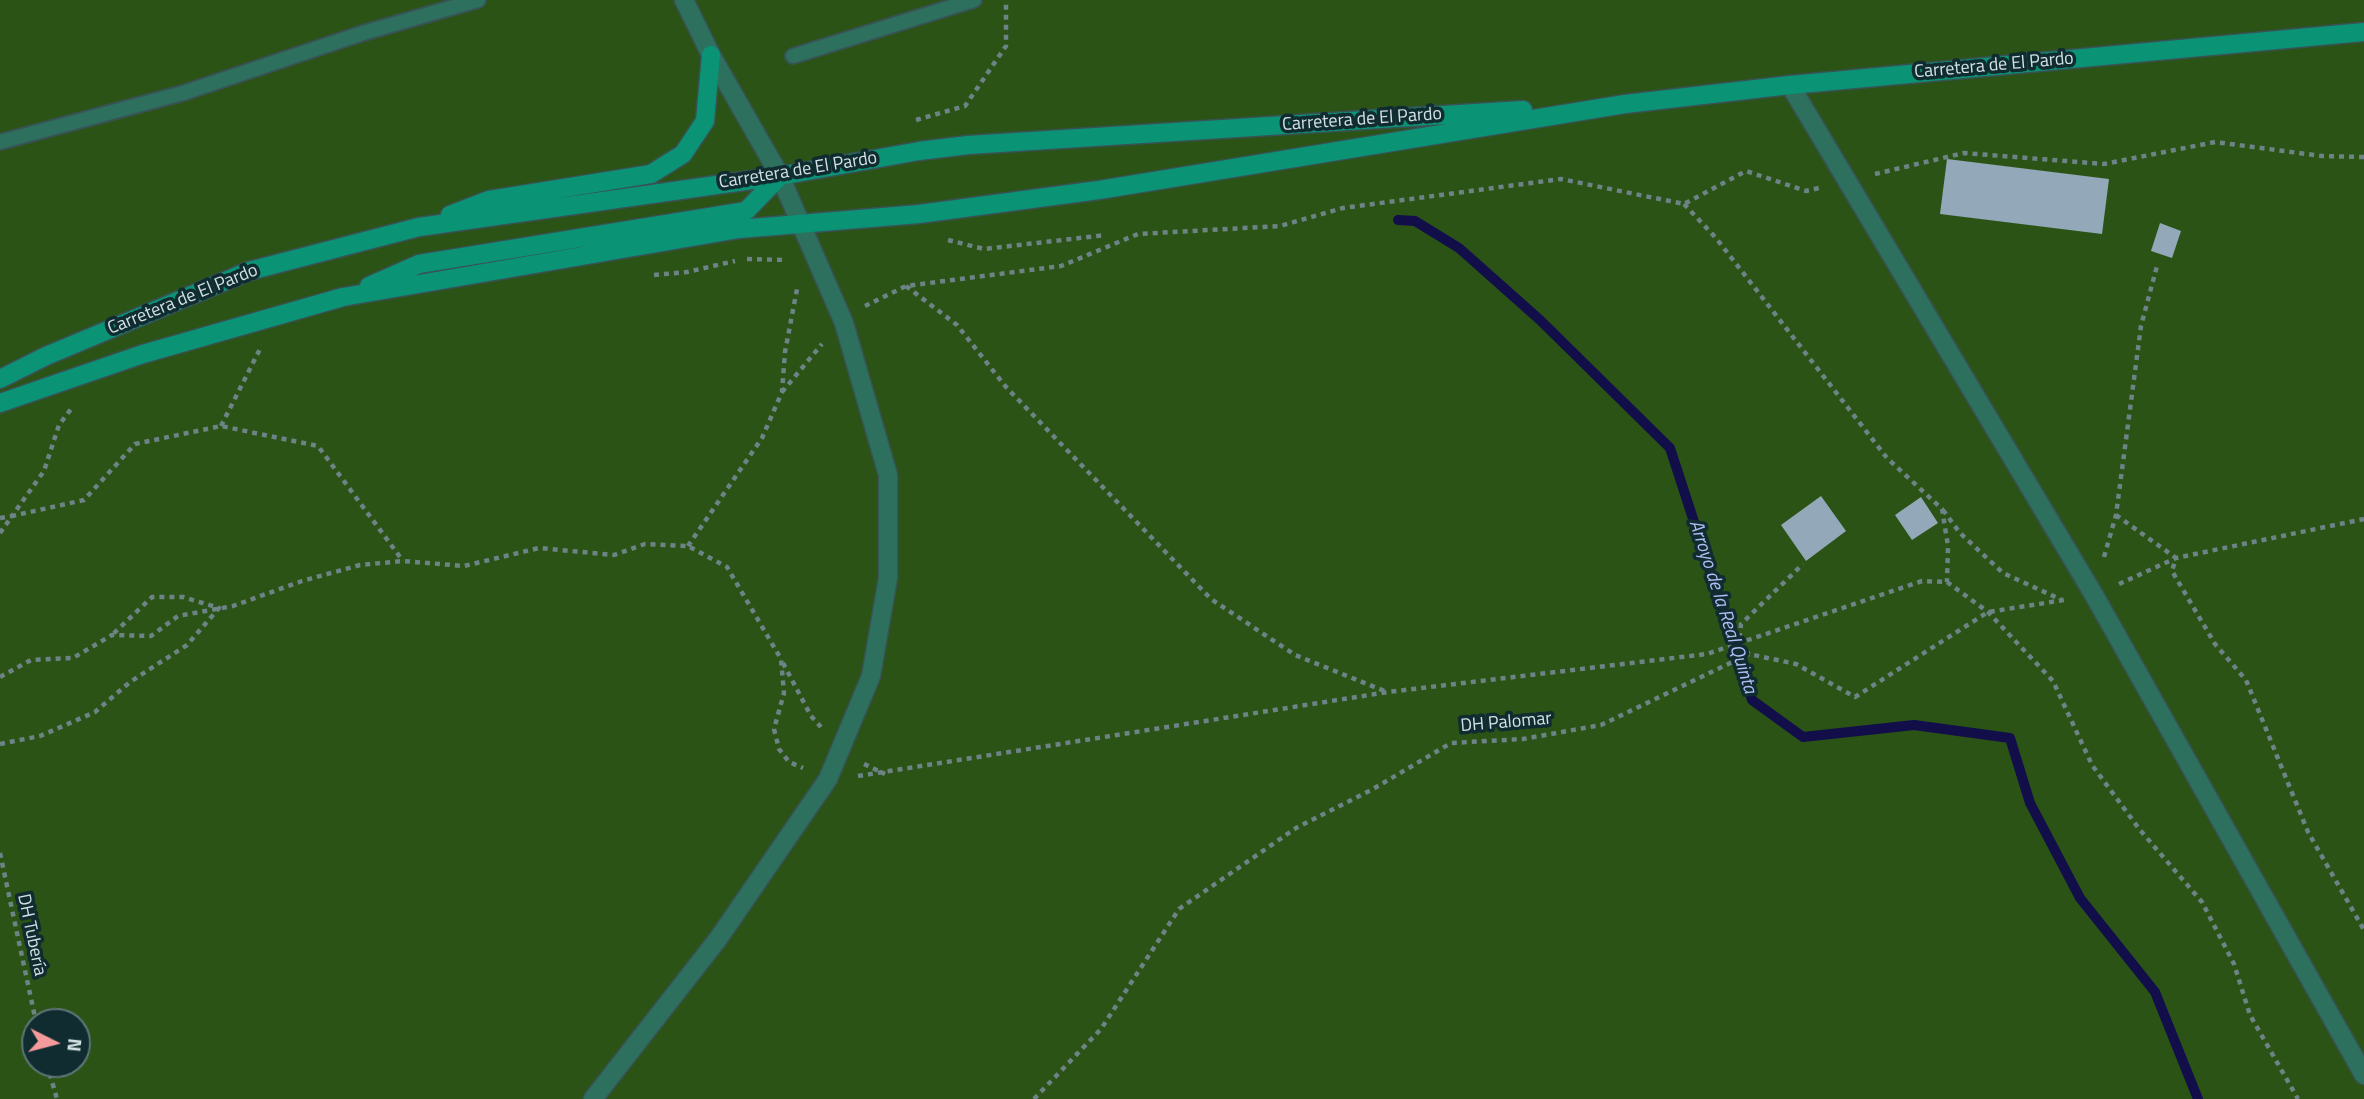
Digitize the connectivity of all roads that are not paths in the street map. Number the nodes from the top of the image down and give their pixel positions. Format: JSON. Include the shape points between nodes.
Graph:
{"nodes":[{"id":1,"x":478,"y":0,"type":"edge"},
{"id":2,"x":684,"y":0,"type":"edge"},
{"id":3,"x":974,"y":0,"type":"edge"},
{"id":4,"x":2364,"y":32,"type":"edge"},
{"id":5,"x":710,"y":55,"type":"junction"},
{"id":6,"x":793,"y":56,"type":"dead end"},
{"id":7,"x":1790,"y":85,"type":"junction"},
{"id":8,"x":1625,"y":104,"type":"junction"},
{"id":9,"x":0,"y":142,"type":"edge"},
{"id":10,"x":780,"y":176,"type":"junction"},
{"id":11,"x":802,"y":224,"type":"junction"},
{"id":12,"x":419,"y":227,"type":"junction"},
{"id":13,"x":343,"y":297,"type":"junction"},
{"id":14,"x":0,"y":379,"type":"edge"},
{"id":15,"x":0,"y":403,"type":"edge"},
{"id":16,"x":2364,"y":1075,"type":"edge"},
{"id":17,"x":593,"y":1099,"type":"edge"}],
"edges":[{"from":1,"to":9,"type":"lane","via":[[183,93]]},
{"from":2,"to":5,"type":"street"},
{"from":3,"to":6,"type":"lane"},
{"from":4,"to":7,"type":"street","name":"Carretera de El Pardo"},
{"from":5,"to":10,"type":"street"},
{"from":5,"to":12,"type":"street","via":[[705,121],[683,154],[651,174],[489,200]]},
{"from":7,"to":8,"type":"street","name":"Carretera de El Pardo"},
{"from":7,"to":16,"type":"street","via":[[2094,595]]},
{"from":8,"to":10,"type":"street","name":"Carretera de El Pardo","via":[[968,145]]},
{"from":8,"to":11,"type":"street","name":"Carretera de El Pardo","via":[[1099,190]]},
{"from":10,"to":11,"type":"street"},
{"from":10,"to":12,"type":"street","name":"Carretera de El Pardo"},
{"from":10,"to":13,"type":"street","via":[[746,211],[419,264]]},
{"from":11,"to":13,"type":"street","name":"Carretera de El Pardo","via":[[739,229]]},
{"from":11,"to":17,"type":"street","via":[[844,323],[888,475],[888,578],[870,676],[828,779],[718,939]]},
{"from":12,"to":14,"type":"street","name":"Carretera de El Pardo","via":[[249,271]]},
{"from":13,"to":15,"type":"street","name":"Carretera de El Pardo","via":[[143,354]]}]}
